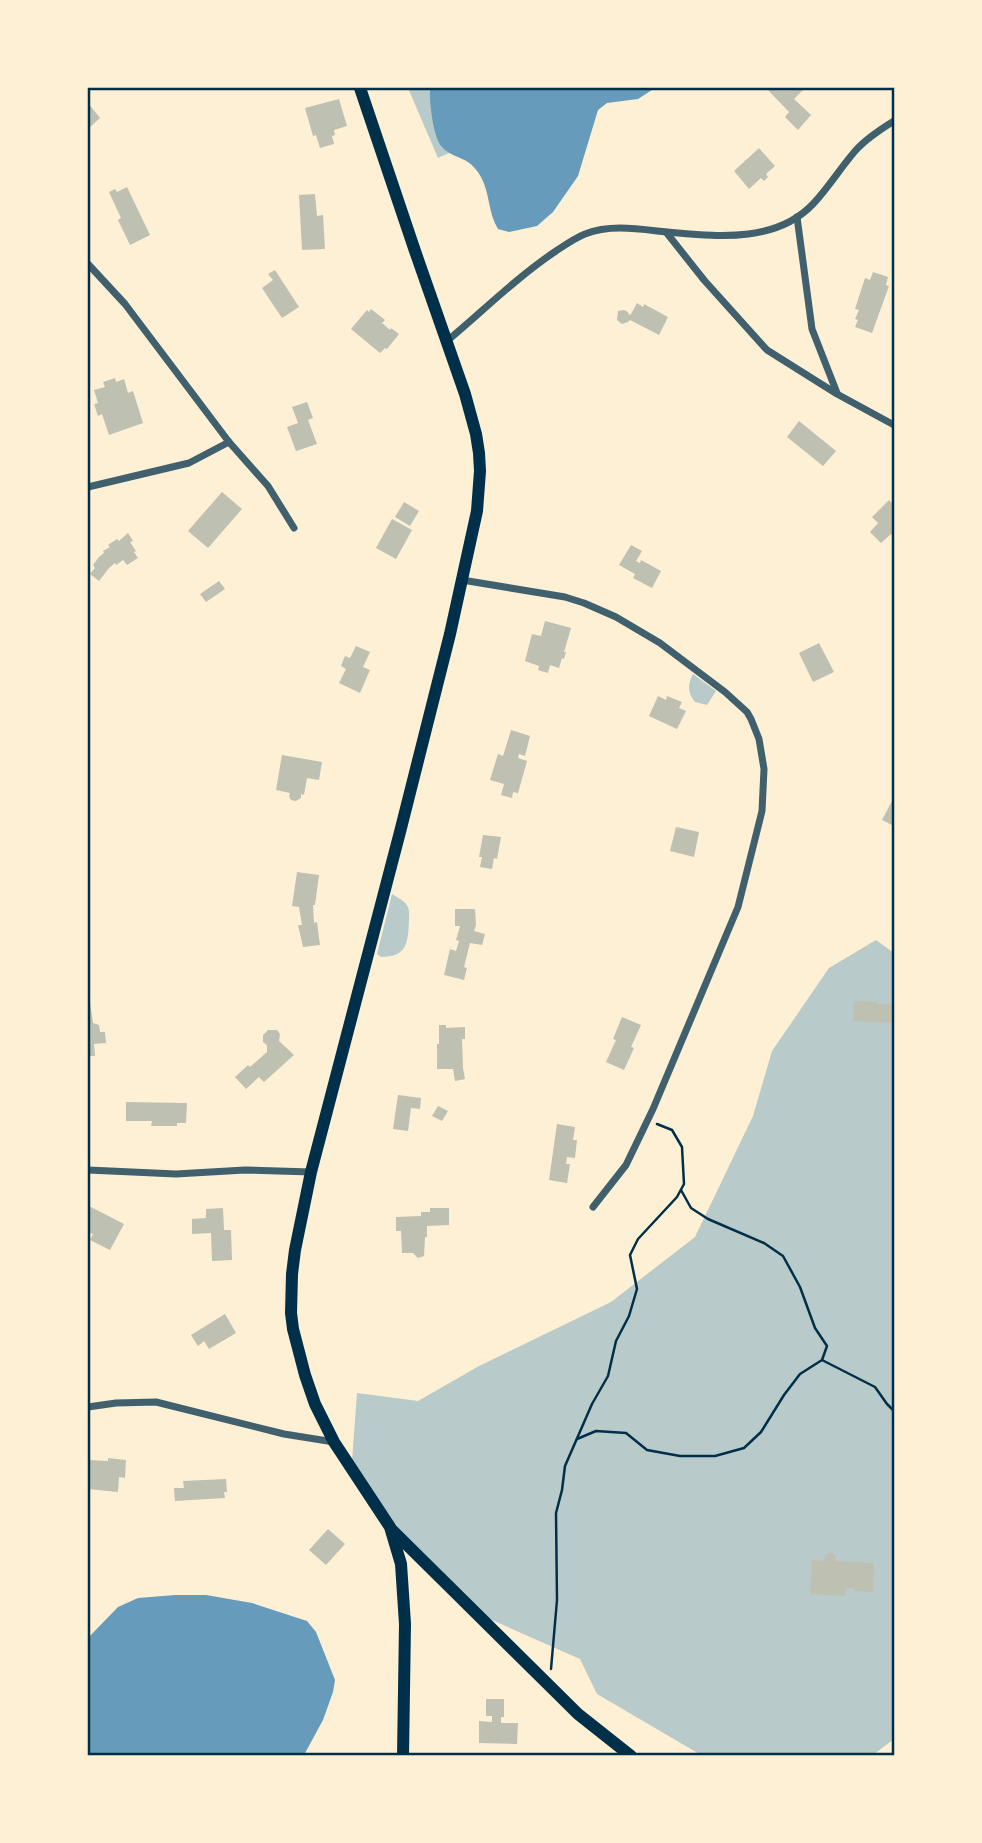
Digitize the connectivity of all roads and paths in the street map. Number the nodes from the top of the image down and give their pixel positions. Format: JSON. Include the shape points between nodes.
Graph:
{"nodes":[{"id":1,"x":360,"y":88,"type":"edge"},
{"id":2,"x":894,"y":121,"type":"edge"},
{"id":3,"x":797,"y":217,"type":"junction"},
{"id":4,"x":666,"y":232,"type":"junction"},
{"id":5,"x":88,"y":264,"type":"edge"},
{"id":6,"x":447,"y":341,"type":"junction"},
{"id":7,"x":837,"y":394,"type":"junction"},
{"id":8,"x":894,"y":425,"type":"edge"},
{"id":9,"x":229,"y":442,"type":"junction"},
{"id":10,"x":88,"y":487,"type":"edge"},
{"id":11,"x":294,"y":528,"type":"dead end"},
{"id":12,"x":462,"y":580,"type":"junction"},
{"id":13,"x":648,"y":1120,"type":"junction"},
{"id":14,"x":88,"y":1170,"type":"edge"},
{"id":15,"x":311,"y":1172,"type":"junction"},
{"id":16,"x":681,"y":1190,"type":"junction"},
{"id":17,"x":593,"y":1207,"type":"dead end"},
{"id":18,"x":822,"y":1360,"type":"junction"},
{"id":19,"x":88,"y":1407,"type":"edge"},
{"id":20,"x":894,"y":1410,"type":"edge"},
{"id":21,"x":576,"y":1439,"type":"junction"},
{"id":22,"x":334,"y":1443,"type":"junction"},
{"id":23,"x":390,"y":1527,"type":"junction"},
{"id":24,"x":547,"y":1683,"type":"junction"},
{"id":25,"x":403,"y":1755,"type":"edge"},
{"id":26,"x":631,"y":1755,"type":"edge"}],
"edges":[{"from":1,"to":6,"type":"main road"},
{"from":2,"to":3,"type":"street","via":[[858,148]]},
{"from":3,"to":4,"type":"street","via":[[759,233],[737,236]]},
{"from":3,"to":7,"type":"street","via":[[812,329]]},
{"from":4,"to":6,"type":"street","via":[[625,228],[584,234],[516,280]]},
{"from":4,"to":7,"type":"street","via":[[767,350]]},
{"from":5,"to":9,"type":"street","via":[[125,304]]},
{"from":6,"to":12,"type":"main road","via":[[479,453],[477,511]]},
{"from":7,"to":8,"type":"street"},
{"from":9,"to":10,"type":"street","via":[[189,463]]},
{"from":9,"to":11,"type":"street","via":[[268,486]]},
{"from":12,"to":13,"type":"street","via":[[565,597],[616,617],[660,643],[725,692],[747,712],[756,729],[764,769],[762,811],[738,906]]},
{"from":12,"to":15,"type":"main road"},
{"from":13,"to":16,"type":"path","via":[[672,1130],[682,1147]]},
{"from":13,"to":17,"type":"street","via":[[626,1165]]},
{"from":14,"to":15,"type":"street"},
{"from":15,"to":22,"type":"main road","via":[[295,1250],[291,1313],[305,1375]]},
{"from":16,"to":18,"type":"path","via":[[691,1208],[783,1256],[827,1346]]},
{"from":16,"to":21,"type":"path","via":[[629,1255],[637,1289],[633,1303],[616,1341],[608,1377]]},
{"from":18,"to":20,"type":"path","via":[[875,1387]]},
{"from":18,"to":21,"type":"path","via":[[800,1374],[761,1432],[744,1448],[715,1455],[680,1455],[647,1450],[626,1433],[596,1432]]},
{"from":19,"to":22,"type":"street","via":[[156,1402]]},
{"from":21,"to":24,"type":"path","via":[[565,1466],[556,1513],[556,1609],[553,1664]]},
{"from":22,"to":23,"type":"main road"},
{"from":23,"to":24,"type":"main road"},
{"from":23,"to":25,"type":"main road","via":[[404,1591]]},
{"from":24,"to":26,"type":"main road"}]}
